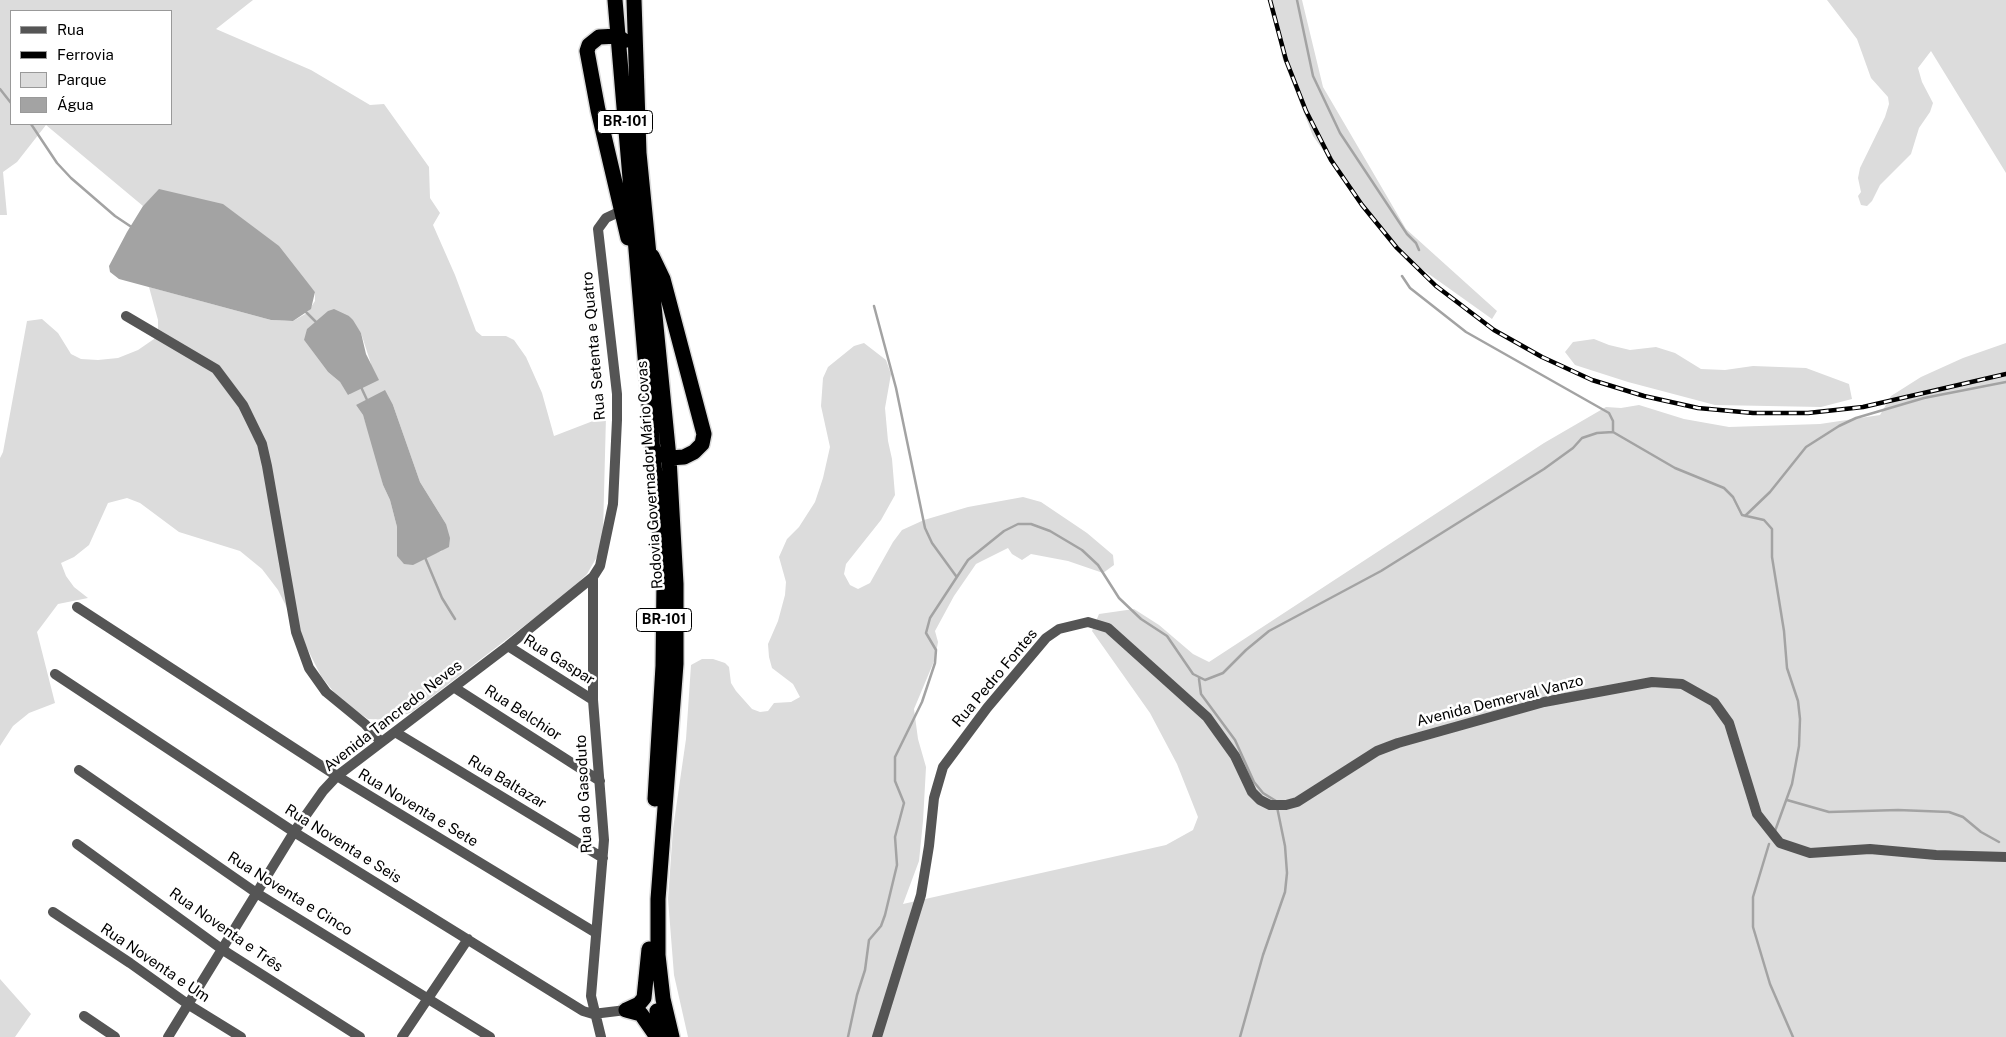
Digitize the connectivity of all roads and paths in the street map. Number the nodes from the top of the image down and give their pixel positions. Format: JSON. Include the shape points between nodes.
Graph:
{"nodes":[{"id":1,"x":615,"y":0,"type":"edge"},
{"id":2,"x":636,"y":4,"type":"edge"},
{"id":3,"x":618,"y":36,"type":"junction"},
{"id":4,"x":636,"y":70,"type":"junction"},
{"id":5,"x":621,"y":211,"type":"junction"},
{"id":6,"x":642,"y":249,"type":"junction"},
{"id":7,"x":126,"y":316,"type":"dead end"},
{"id":8,"x":651,"y":442,"type":"junction"},
{"id":9,"x":670,"y":458,"type":"junction"},
{"id":10,"x":593,"y":577,"type":"junction"},
{"id":11,"x":76,"y":606,"type":"dead end"},
{"id":12,"x":508,"y":646,"type":"junction"},
{"id":13,"x":55,"y":674,"type":"dead end"},
{"id":14,"x":454,"y":688,"type":"junction"},
{"id":15,"x":594,"y":700,"type":"junction"},
{"id":16,"x":395,"y":732,"type":"junction"},
{"id":17,"x":380,"y":742,"type":"junction"},
{"id":18,"x":79,"y":770,"type":"dead end"},
{"id":19,"x":337,"y":776,"type":"junction"},
{"id":20,"x":600,"y":781,"type":"junction"},
{"id":21,"x":1278,"y":806,"type":"joint"},
{"id":22,"x":294,"y":832,"type":"junction"},
{"id":23,"x":77,"y":844,"type":"dead end"},
{"id":24,"x":2006,"y":856,"type":"edge"},
{"id":25,"x":603,"y":858,"type":"junction"},
{"id":26,"x":258,"y":894,"type":"junction"},
{"id":27,"x":53,"y":912,"type":"dead end"},
{"id":28,"x":596,"y":933,"type":"junction"},
{"id":29,"x":468,"y":939,"type":"junction"},
{"id":30,"x":650,"y":949,"type":"junction"},
{"id":31,"x":223,"y":950,"type":"junction"},
{"id":32,"x":428,"y":997,"type":"junction"},
{"id":33,"x":189,"y":1005,"type":"junction"},
{"id":34,"x":626,"y":1010,"type":"junction"},
{"id":35,"x":593,"y":1014,"type":"junction"},
{"id":36,"x":84,"y":1016,"type":"dead end"},
{"id":37,"x":116,"y":1037,"type":"edge"},
{"id":38,"x":168,"y":1037,"type":"edge"},
{"id":39,"x":241,"y":1037,"type":"edge"},
{"id":40,"x":360,"y":1037,"type":"edge"},
{"id":41,"x":402,"y":1037,"type":"edge"},
{"id":42,"x":490,"y":1037,"type":"edge"},
{"id":43,"x":601,"y":1037,"type":"edge"},
{"id":44,"x":657,"y":1037,"type":"edge"},
{"id":45,"x":661,"y":1037,"type":"edge"},
{"id":46,"x":672,"y":1037,"type":"edge"},
{"id":47,"x":877,"y":1037,"type":"edge"}],
"edges":[{"from":1,"to":3,"type":"highway","name":"Rodovia Governador Mário Covas","number":"BR-101"},
{"from":2,"to":4,"type":"highway","name":"Rodovia Governador Mário Covas","number":"BR-101"},
{"from":3,"to":4,"type":"highway","via":[[627,44]]},
{"from":3,"to":5,"type":"highway","via":[[599,37],[587,51]]},
{"from":3,"to":6,"type":"highway","name":"Rodovia Governador Mário Covas","number":"BR-101"},
{"from":4,"to":6,"type":"highway","name":"Rodovia Governador Mário Covas","number":"BR-101"},
{"from":5,"to":6,"type":"highway","via":[[626,235]]},
{"from":5,"to":10,"type":"street","name":"Rua Setenta e Quatro","via":[[606,218],[598,230],[617,394],[617,420],[611,512],[603,558]]},
{"from":6,"to":8,"type":"highway","name":"Rodovia Governador Mário Covas","number":"BR-101"},
{"from":6,"to":9,"type":"highway","name":"Rodovia Governador Mário Covas","number":"BR-101"},
{"from":6,"to":9,"type":"highway","via":[[663,278],[703,423],[702,444],[684,457]]},
{"from":7,"to":17,"type":"street","via":[[216,369],[243,405],[262,444],[296,632],[308,668],[326,692],[365,724]]},
{"from":8,"to":9,"type":"highway","via":[[661,454]]},
{"from":8,"to":30,"type":"highway","name":"Rodovia Governador Mário Covas","number":"BR-101","via":[[664,582],[663,666],[649,903]]},
{"from":9,"to":46,"type":"highway","name":"Rodovia Governador Mário Covas","number":"BR-101","via":[[676,664],[658,899],[658,955]]},
{"from":10,"to":12,"type":"street","name":"Avenida Tancredo Neves"},
{"from":10,"to":15,"type":"street","name":"Rua do Gasoduto"},
{"from":11,"to":19,"type":"street","name":"Rua Noventa e Sete"},
{"from":12,"to":14,"type":"street","name":"Avenida Tancredo Neves"},
{"from":12,"to":15,"type":"street","name":"Rua Gaspar"},
{"from":13,"to":22,"type":"street","name":"Rua Noventa e Seis"},
{"from":14,"to":16,"type":"street","name":"Avenida Tancredo Neves"},
{"from":14,"to":20,"type":"street","name":"Rua Belchior"},
{"from":15,"to":20,"type":"street","name":"Rua do Gasoduto"},
{"from":16,"to":17,"type":"street","name":"Avenida Tancredo Neves"},
{"from":16,"to":25,"type":"street","name":"Rua Baltazar"},
{"from":17,"to":19,"type":"street","name":"Avenida Tancredo Neves"},
{"from":18,"to":26,"type":"street","name":"Rua Noventa e Cinco"},
{"from":19,"to":22,"type":"street","name":"Avenida Tancredo Neves"},
{"from":19,"to":28,"type":"street","name":"Rua Noventa e Sete"},
{"from":20,"to":25,"type":"street","name":"Rua do Gasoduto"},
{"from":21,"to":24,"type":"street","name":"Avenida Demerval Vanzo","via":[[1297,802],[1377,751],[1398,743],[1544,702],[1652,682],[1682,684],[1714,702],[1729,723],[1757,814],[1780,843],[1810,853],[1870,849]]},
{"from":21,"to":47,"type":"street","name":"Rua Pedro Fontes","via":[[1260,800],[1252,792],[1235,756],[1207,717],[1108,628],[1088,622],[1054,632],[987,708],[943,767],[934,798],[921,895]]},
{"from":22,"to":26,"type":"street","name":"Avenida Tancredo Neves"},
{"from":22,"to":29,"type":"street","name":"Rua Noventa e Seis"},
{"from":23,"to":31,"type":"street","name":"Rua Noventa e Três"},
{"from":25,"to":28,"type":"street","name":"Rua do Gasoduto"},
{"from":26,"to":31,"type":"street","name":"Avenida Tancredo Neves"},
{"from":26,"to":32,"type":"street","name":"Rua Noventa e Cinco"},
{"from":27,"to":33,"type":"street","name":"Rua Noventa e Um"},
{"from":28,"to":35,"type":"street","name":"Rua do Gasoduto","via":[[591,996]]},
{"from":29,"to":32,"type":"street"},
{"from":29,"to":35,"type":"street","name":"Rua Noventa e Seis","via":[[583,1011]]},
{"from":30,"to":34,"type":"highway","via":[[644,998]]},
{"from":30,"to":45,"type":"highway","name":"Rodovia Governador Mário Covas","number":"BR-101"},
{"from":31,"to":33,"type":"street","name":"Avenida Tancredo Neves"},
{"from":31,"to":40,"type":"street","name":"Rua Noventa e Três"},
{"from":32,"to":41,"type":"street"},
{"from":32,"to":42,"type":"street","name":"Rua Noventa e Cinco"},
{"from":33,"to":38,"type":"street","name":"Avenida Tancredo Neves"},
{"from":33,"to":39,"type":"street","name":"Rua Noventa e Um"},
{"from":34,"to":35,"type":"street"},
{"from":34,"to":44,"type":"highway","via":[[641,1014]]},
{"from":35,"to":43,"type":"street","name":"Rua do Gasoduto"},
{"from":36,"to":37,"type":"street"}]}
